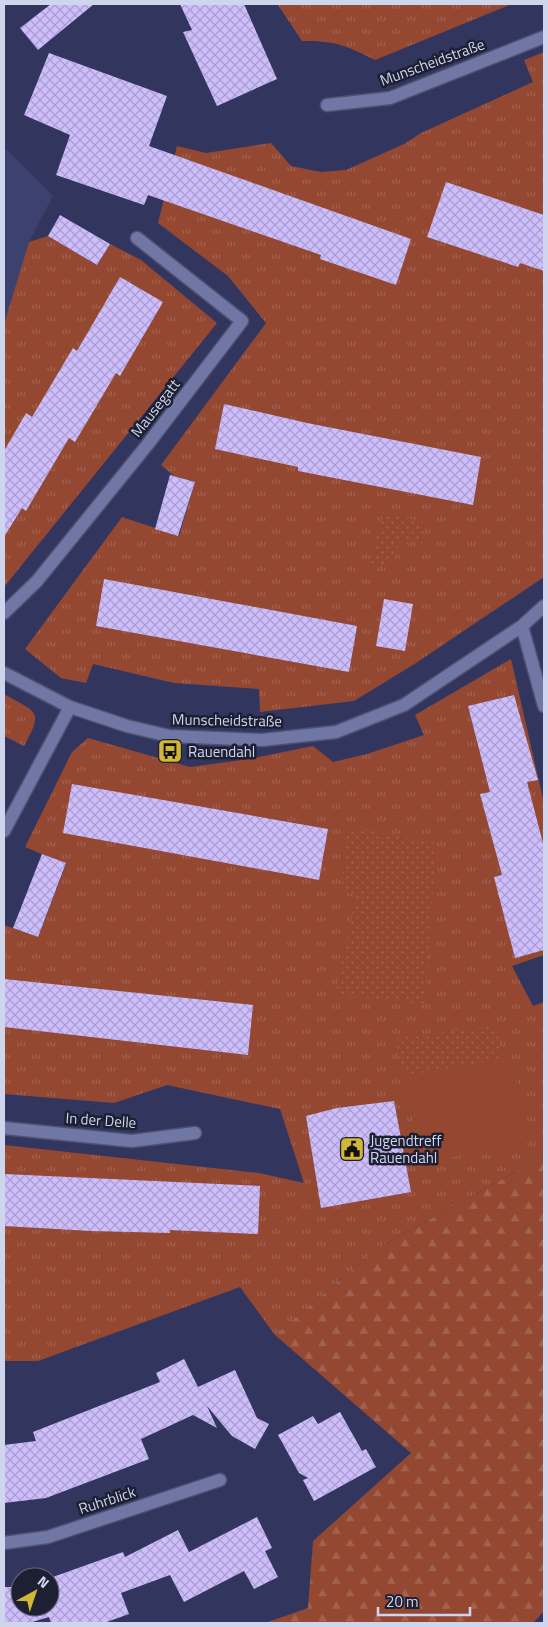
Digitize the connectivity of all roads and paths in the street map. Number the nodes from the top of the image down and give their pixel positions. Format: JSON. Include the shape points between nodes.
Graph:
{"nodes":[{"id":1,"x":544,"y":36,"type":"edge"},
{"id":2,"x":327,"y":105,"type":"dead end"},
{"id":3,"x":137,"y":238,"type":"dead end"},
{"id":4,"x":544,"y":606,"type":"edge"},
{"id":5,"x":4,"y":613,"type":"edge"},
{"id":6,"x":522,"y":626,"type":"junction"},
{"id":7,"x":4,"y":673,"type":"edge"},
{"id":8,"x":544,"y":706,"type":"edge"},
{"id":9,"x":70,"y":707,"type":"junction"},
{"id":10,"x":4,"y":831,"type":"edge"},
{"id":11,"x":4,"y":1128,"type":"edge"},
{"id":12,"x":195,"y":1133,"type":"dead end"},
{"id":13,"x":220,"y":1480,"type":"dead end"},
{"id":14,"x":4,"y":1543,"type":"edge"}],
"edges":[{"from":1,"to":2,"type":"street","name":"Munscheidstraße","via":[[390,98]]},
{"from":3,"to":5,"type":"street","name":"Mausegatt","via":[[242,322],[55,559]]},
{"from":4,"to":6,"type":"street","name":"Munscheidstraße"},
{"from":6,"to":8,"type":"street"},
{"from":6,"to":9,"type":"street","name":"Munscheidstraße","via":[[404,705],[336,732],[262,740],[169,736]]},
{"from":7,"to":9,"type":"street","name":"Munscheidstraße"},
{"from":9,"to":10,"type":"street"},
{"from":11,"to":12,"type":"street","name":"In der Delle","via":[[132,1141]]},
{"from":13,"to":14,"type":"street","name":"Ruhrblick","via":[[48,1537]]}]}
